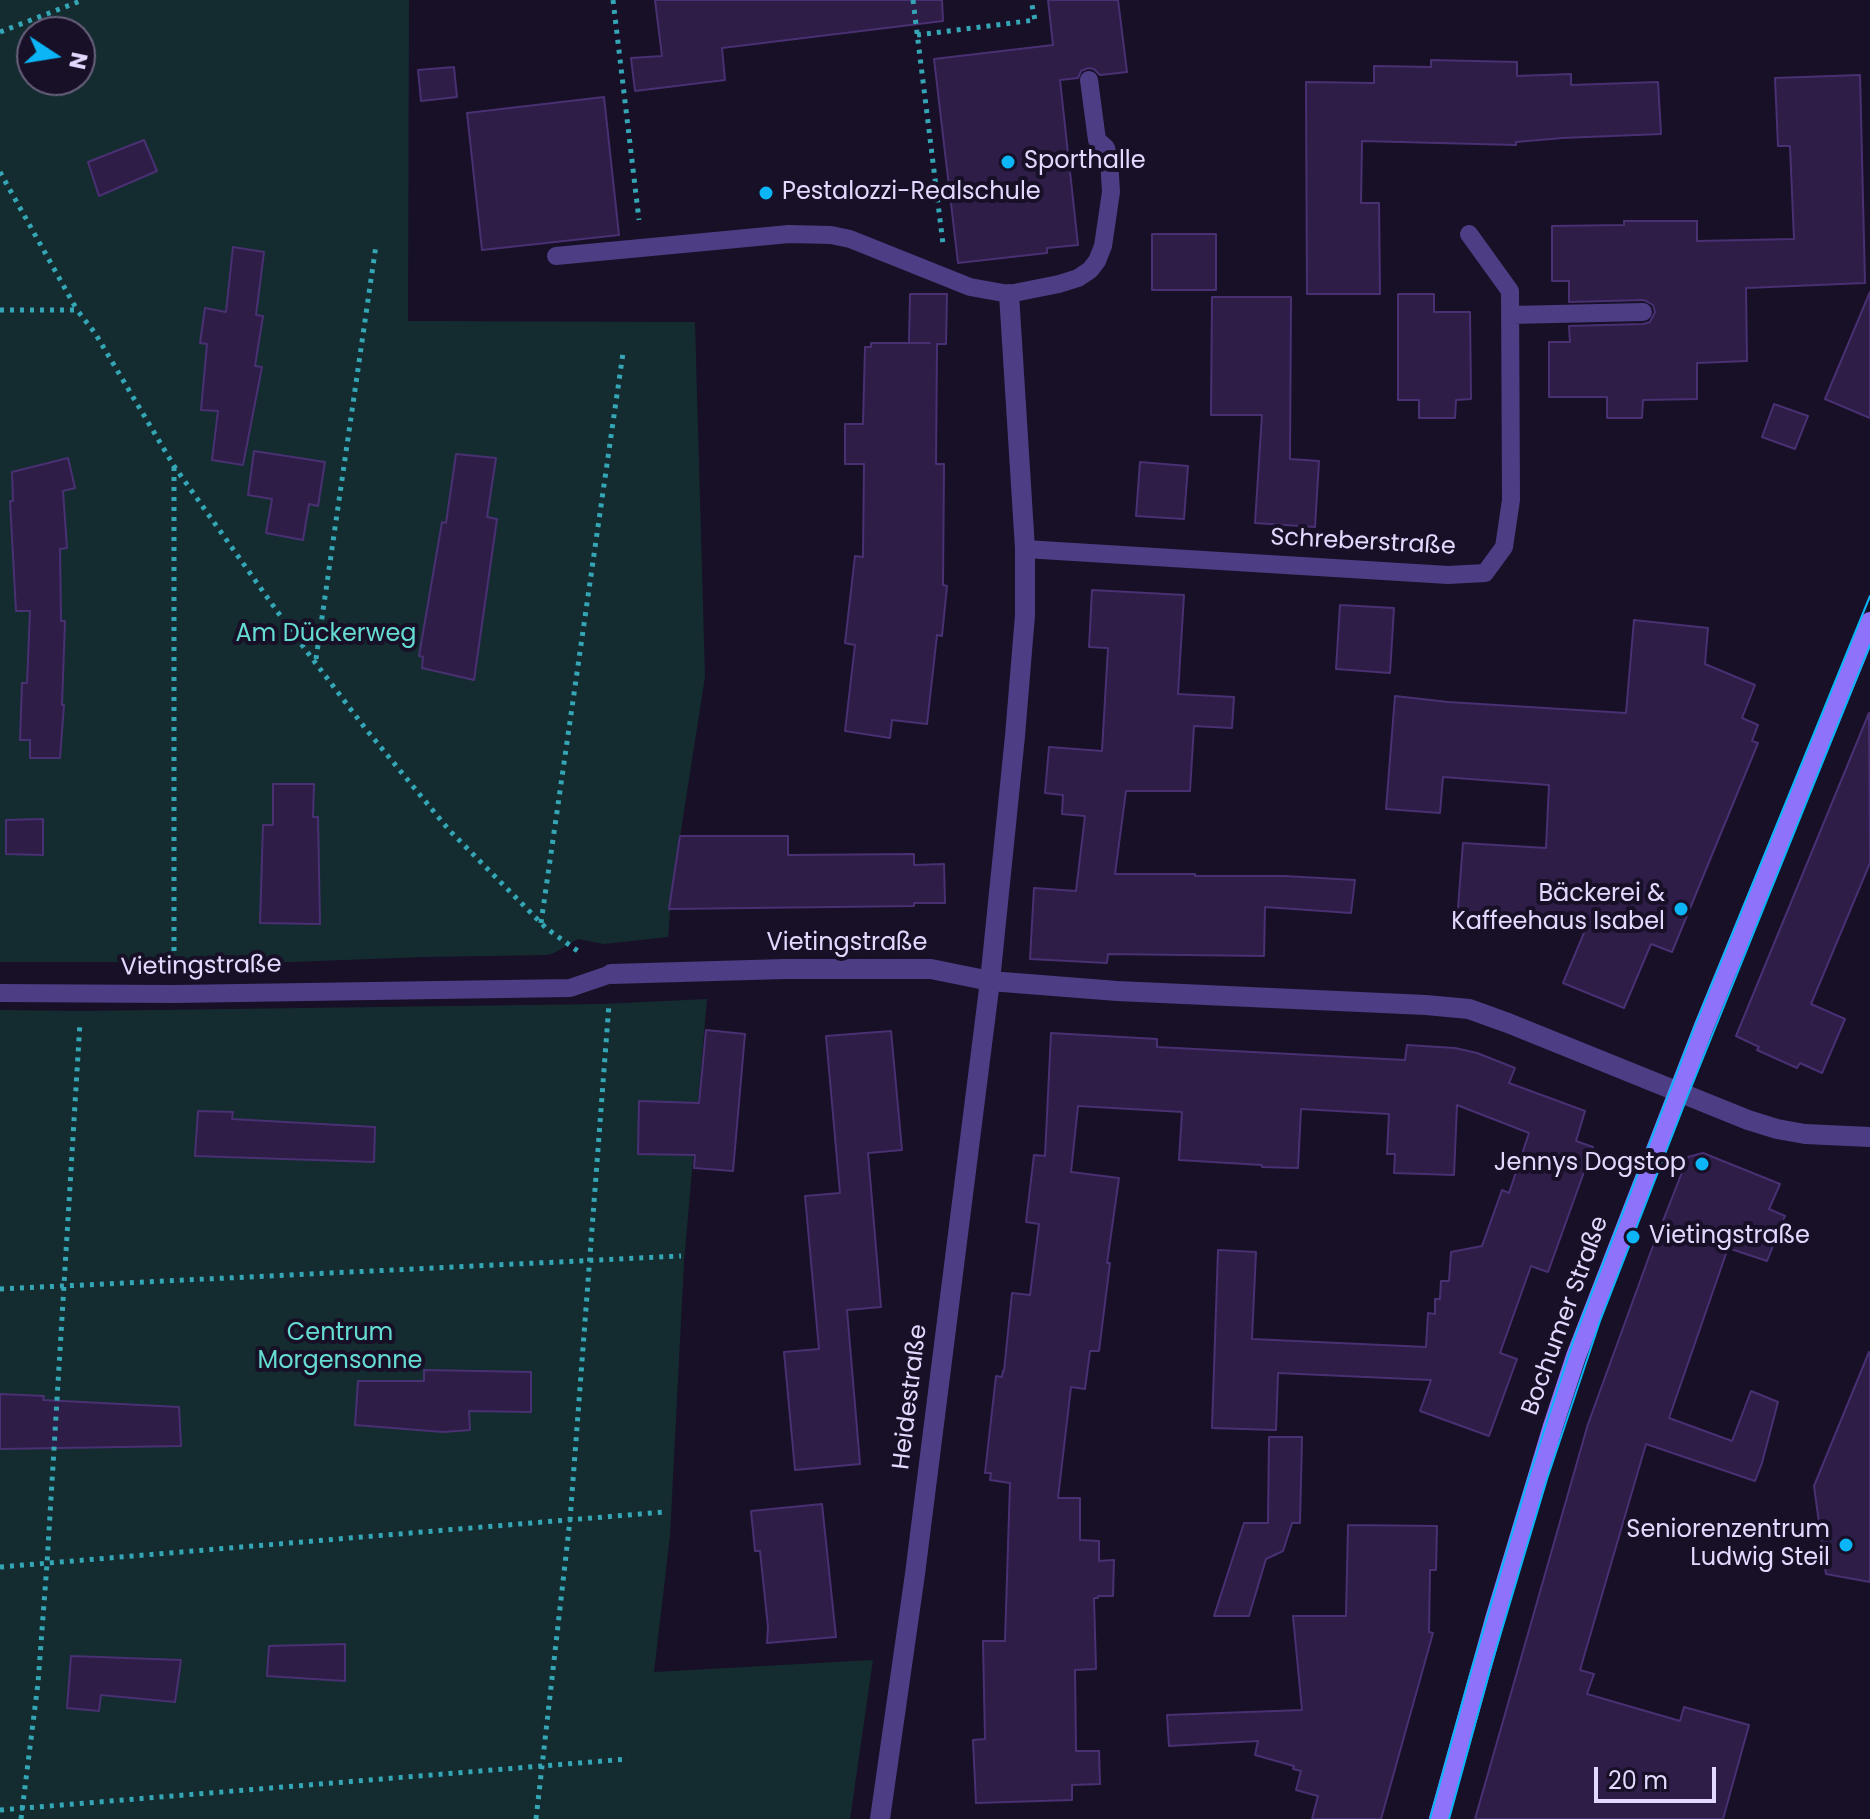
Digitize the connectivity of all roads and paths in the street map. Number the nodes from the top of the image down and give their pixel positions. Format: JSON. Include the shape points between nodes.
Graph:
{"nodes":[{"id":1,"x":83,"y":0,"type":"edge"},
{"id":2,"x":613,"y":0,"type":"edge"},
{"id":3,"x":913,"y":0,"type":"edge"},
{"id":4,"x":1031,"y":0,"type":"edge"},
{"id":5,"x":0,"y":32,"type":"edge"},
{"id":6,"x":917,"y":35,"type":"junction"},
{"id":7,"x":1089,"y":80,"type":"dead end"},
{"id":8,"x":0,"y":172,"type":"edge"},
{"id":9,"x":1469,"y":234,"type":"dead end"},
{"id":10,"x":376,"y":245,"type":"dead end"},
{"id":11,"x":643,"y":249,"type":"junction"},
{"id":12,"x":556,"y":256,"type":"dead end"},
{"id":13,"x":948,"y":277,"type":"junction"},
{"id":14,"x":1009,"y":294,"type":"junction"},
{"id":15,"x":0,"y":310,"type":"edge"},
{"id":16,"x":77,"y":310,"type":"junction"},
{"id":17,"x":1643,"y":312,"type":"dead end"},
{"id":18,"x":1510,"y":315,"type":"junction"},
{"id":19,"x":623,"y":353,"type":"dead end"},
{"id":20,"x":174,"y":466,"type":"junction"},
{"id":21,"x":1025,"y":549,"type":"junction"},
{"id":22,"x":1870,"y":622,"type":"edge"},
{"id":23,"x":315,"y":661,"type":"junction"},
{"id":24,"x":541,"y":923,"type":"junction"},
{"id":25,"x":611,"y":974,"type":"junction"},
{"id":26,"x":990,"y":981,"type":"junction"},
{"id":27,"x":0,"y":993,"type":"edge"},
{"id":28,"x":82,"y":994,"type":"junction"},
{"id":29,"x":174,"y":994,"type":"junction"},
{"id":30,"x":1679,"y":1091,"type":"junction"},
{"id":31,"x":1870,"y":1137,"type":"edge"},
{"id":32,"x":681,"y":1256,"type":"dead end"},
{"id":33,"x":590,"y":1261,"type":"junction"},
{"id":34,"x":65,"y":1286,"type":"junction"},
{"id":35,"x":0,"y":1289,"type":"edge"},
{"id":36,"x":664,"y":1512,"type":"dead end"},
{"id":37,"x":570,"y":1520,"type":"junction"},
{"id":38,"x":47,"y":1564,"type":"junction"},
{"id":39,"x":0,"y":1567,"type":"edge"},
{"id":40,"x":628,"y":1759,"type":"dead end"},
{"id":41,"x":542,"y":1766,"type":"junction"},
{"id":42,"x":23,"y":1808,"type":"junction"},
{"id":43,"x":0,"y":1810,"type":"edge"},
{"id":44,"x":21,"y":1819,"type":"edge"},
{"id":45,"x":536,"y":1819,"type":"edge"},
{"id":46,"x":880,"y":1819,"type":"edge"},
{"id":47,"x":1439,"y":1819,"type":"edge"}],
"edges":[{"from":1,"to":5,"type":"path"},
{"from":2,"to":11,"type":"path"},
{"from":3,"to":6,"type":"path"},
{"from":4,"to":6,"type":"path","via":[[1035,20]]},
{"from":6,"to":13,"type":"path"},
{"from":7,"to":14,"type":"lane","via":[[1097,140],[1109,159],[1111,192],[1103,246],[1090,270],[1078,278]]},
{"from":8,"to":16,"type":"path"},
{"from":9,"to":18,"type":"lane","name":"Schreberstraße","via":[[1510,291]]},
{"from":10,"to":23,"type":"path"},
{"from":11,"to":12,"type":"lane"},
{"from":11,"to":13,"type":"lane","via":[[789,234],[831,235]]},
{"from":13,"to":14,"type":"lane"},
{"from":14,"to":21,"type":"street"},
{"from":15,"to":16,"type":"path"},
{"from":16,"to":20,"type":"path"},
{"from":17,"to":18,"type":"lane"},
{"from":18,"to":21,"type":"lane","name":"Schreberstraße","via":[[1511,500],[1504,547],[1485,573]]},
{"from":19,"to":24,"type":"path"},
{"from":20,"to":23,"type":"path"},
{"from":20,"to":29,"type":"path"},
{"from":21,"to":26,"type":"street","via":[[1025,615]]},
{"from":22,"to":30,"type":"main road","name":"Bochumer Straße"},
{"from":23,"to":24,"type":"path","via":[[449,830]]},
{"from":24,"to":25,"type":"path"},
{"from":25,"to":26,"type":"street","name":"Vietingstraße","via":[[931,969]]},
{"from":25,"to":29,"type":"lane","name":"Vietingstraße","via":[[570,988]]},
{"from":25,"to":33,"type":"path"},
{"from":26,"to":30,"type":"street","name":"Vietingstraße","via":[[1469,1009]]},
{"from":26,"to":46,"type":"street","name":"Heidestraße"},
{"from":27,"to":28,"type":"lane","name":"Vietingstraße"},
{"from":28,"to":29,"type":"lane","name":"Vietingstraße"},
{"from":28,"to":34,"type":"path"},
{"from":30,"to":31,"type":"street","name":"Vietingstraße","via":[[1777,1129]]},
{"from":30,"to":47,"type":"main road","name":"Bochumer Straße","via":[[1558,1412]]},
{"from":32,"to":33,"type":"path"},
{"from":33,"to":34,"type":"path"},
{"from":33,"to":37,"type":"path"},
{"from":34,"to":35,"type":"path"},
{"from":34,"to":38,"type":"path"},
{"from":36,"to":37,"type":"path"},
{"from":37,"to":38,"type":"path"},
{"from":37,"to":41,"type":"path"},
{"from":38,"to":39,"type":"path"},
{"from":38,"to":42,"type":"path"},
{"from":40,"to":41,"type":"path"},
{"from":41,"to":42,"type":"path"},
{"from":41,"to":45,"type":"path"},
{"from":42,"to":43,"type":"path"},
{"from":42,"to":44,"type":"path"}]}
